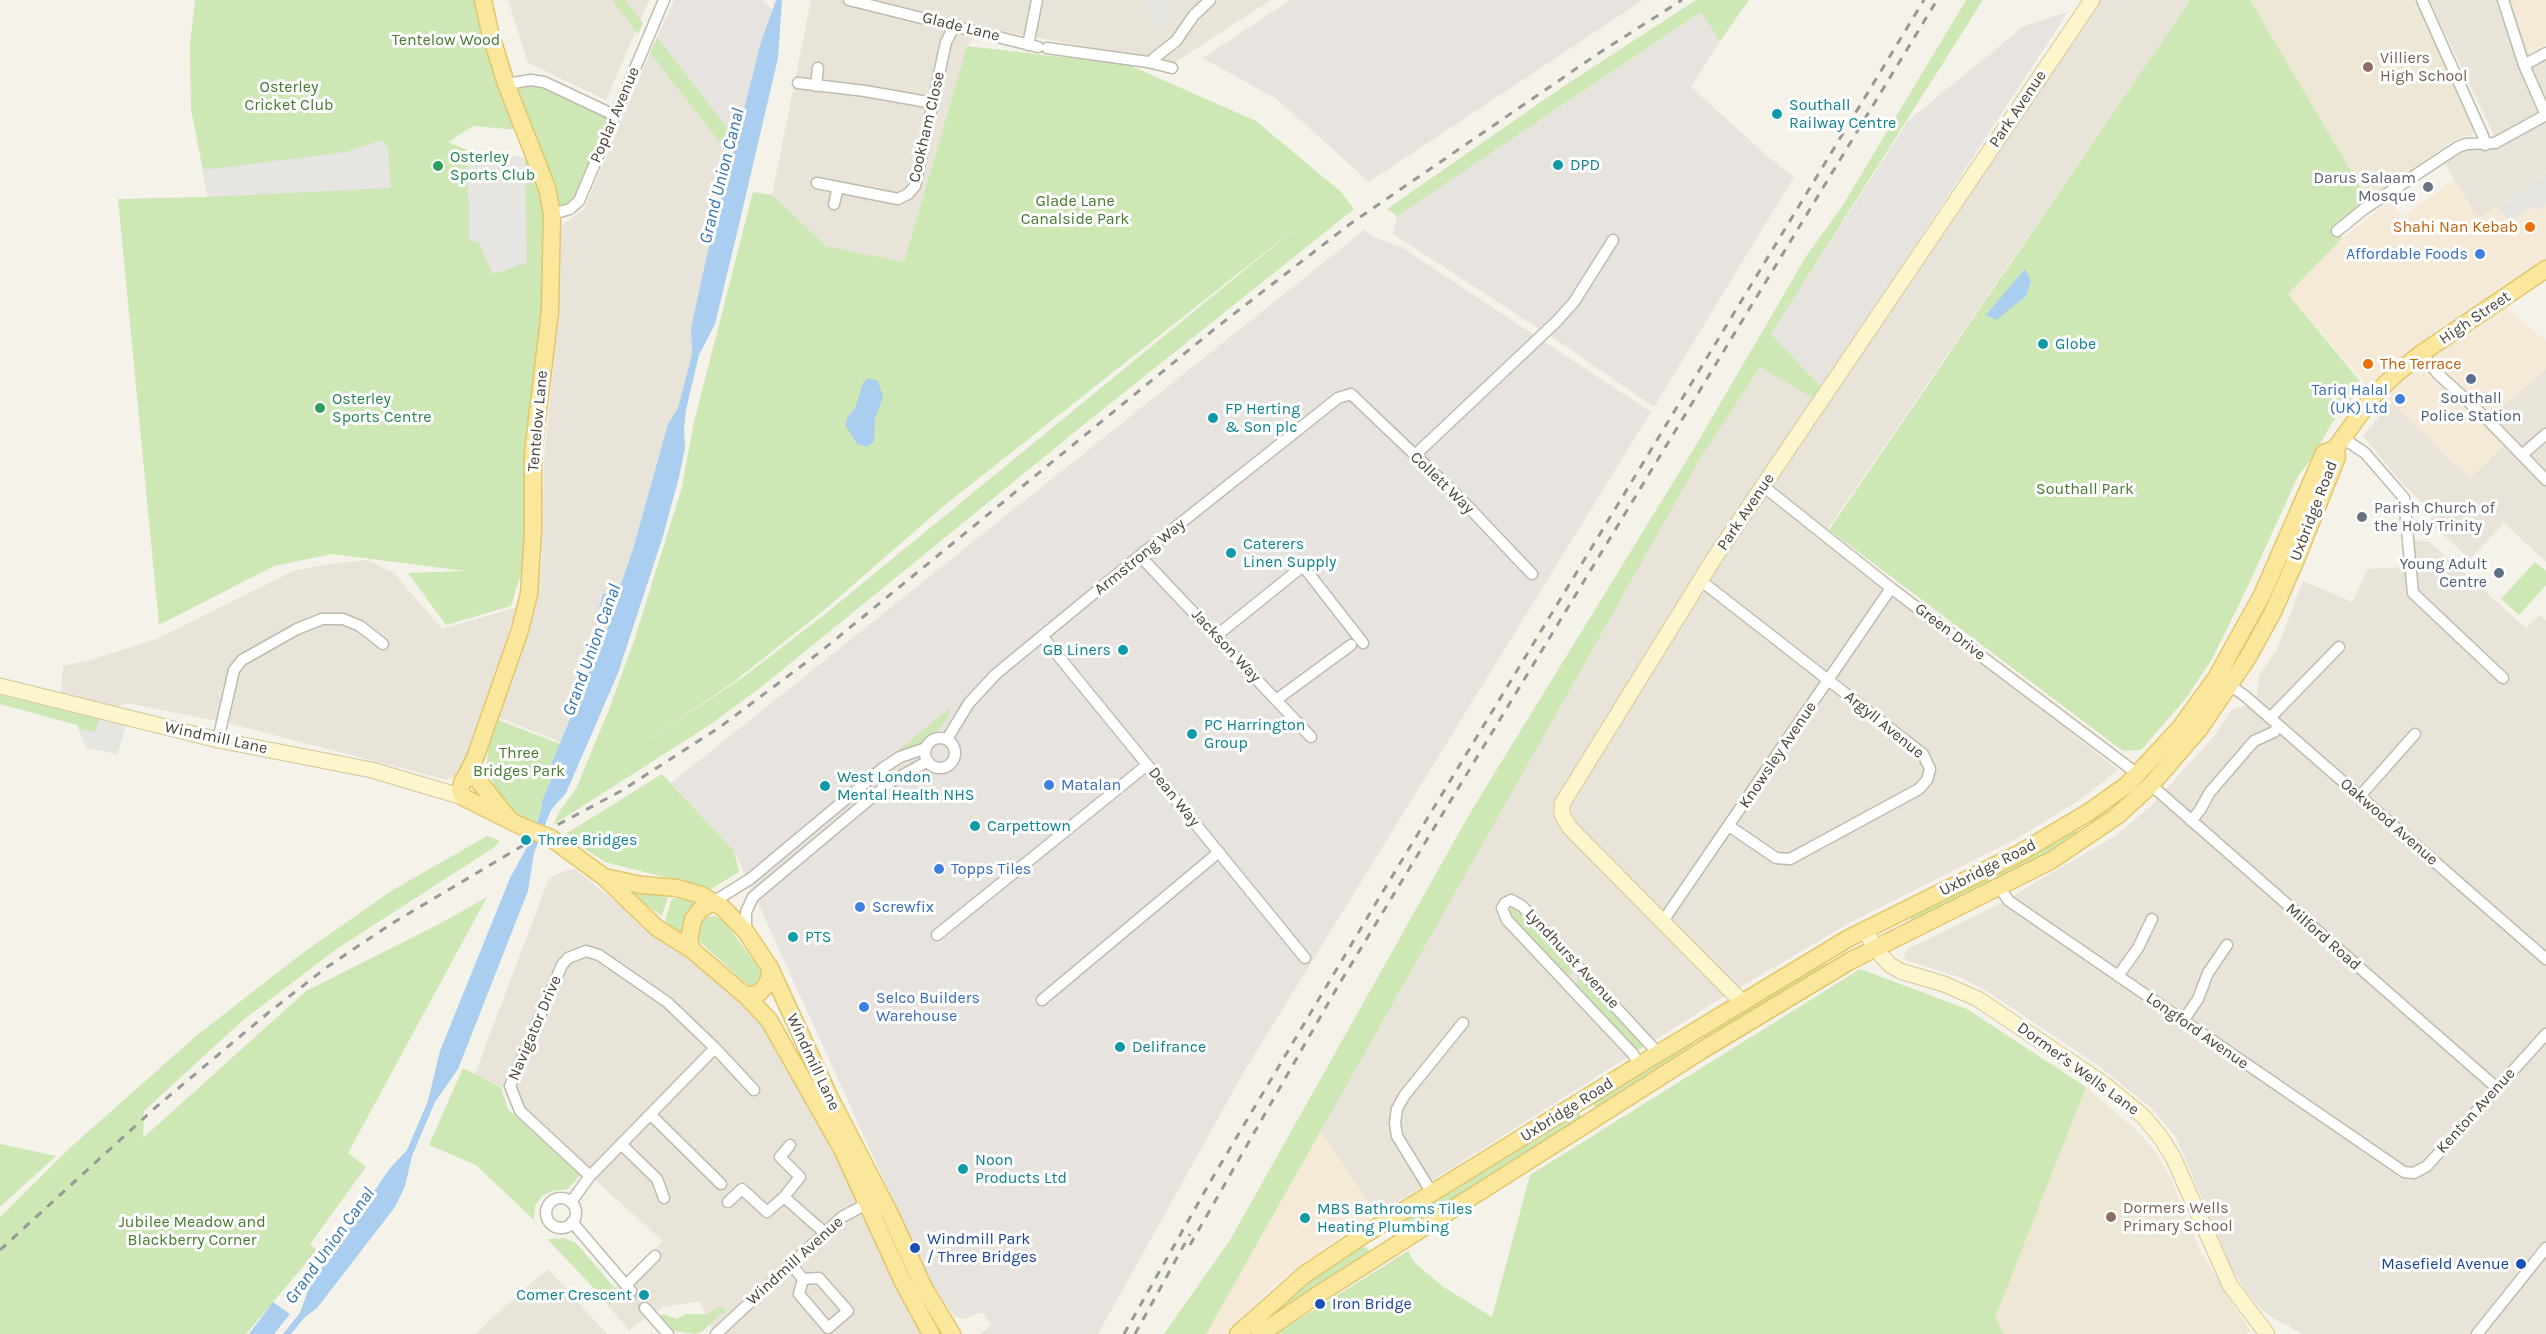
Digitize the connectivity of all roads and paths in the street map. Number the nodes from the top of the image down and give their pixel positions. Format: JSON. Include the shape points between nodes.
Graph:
{"nodes":[{"id":1,"x":483,"y":0,"type":"edge"},
{"id":2,"x":664,"y":0,"type":"edge"},
{"id":3,"x":849,"y":0,"type":"edge"},
{"id":4,"x":1037,"y":0,"type":"edge"},
{"id":5,"x":1210,"y":0,"type":"edge"},
{"id":6,"x":2092,"y":0,"type":"edge"},
{"id":7,"x":2422,"y":0,"type":"edge"},
{"id":8,"x":2503,"y":0,"type":"edge"},
{"id":9,"x":955,"y":25,"type":"junction"},
{"id":10,"x":1038,"y":47,"type":"junction"},
{"id":11,"x":2546,"y":53,"type":"edge"},
{"id":12,"x":1152,"y":63,"type":"junction"},
{"id":13,"x":2524,"y":65,"type":"junction"},
{"id":14,"x":818,"y":68,"type":"dead end"},
{"id":15,"x":1172,"y":68,"type":"dead end"},
{"id":16,"x":798,"y":83,"type":"dead end"},
{"id":17,"x":506,"y":84,"type":"junction"},
{"id":18,"x":816,"y":86,"type":"junction"},
{"id":19,"x":933,"y":103,"type":"junction"},
{"id":20,"x":614,"y":115,"type":"junction"},
{"id":21,"x":2546,"y":115,"type":"edge"},
{"id":22,"x":2485,"y":145,"type":"junction"},
{"id":23,"x":817,"y":183,"type":"dead end"},
{"id":24,"x":838,"y":187,"type":"junction"},
{"id":25,"x":834,"y":204,"type":"dead end"},
{"id":26,"x":552,"y":214,"type":"junction"},
{"id":27,"x":2337,"y":231,"type":"dead end"},
{"id":28,"x":1613,"y":240,"type":"dead end"},
{"id":29,"x":2546,"y":269,"type":"edge"},
{"id":30,"x":2422,"y":353,"type":"junction"},
{"id":31,"x":1351,"y":394,"type":"joint"},
{"id":32,"x":2546,"y":434,"type":"edge"},
{"id":33,"x":2338,"y":443,"type":"junction"},
{"id":34,"x":2523,"y":454,"type":"junction"},
{"id":35,"x":1414,"y":456,"type":"junction"},
{"id":36,"x":2546,"y":480,"type":"edge"},
{"id":37,"x":1763,"y":486,"type":"junction"},
{"id":38,"x":1140,"y":556,"type":"junction"},
{"id":39,"x":1532,"y":574,"type":"dead end"},
{"id":40,"x":1700,"y":580,"type":"junction"},
{"id":41,"x":1891,"y":588,"type":"junction"},
{"id":42,"x":2249,"y":619,"type":"junction"},
{"id":43,"x":2265,"y":628,"type":"junction"},
{"id":44,"x":1042,"y":636,"type":"junction"},
{"id":45,"x":1216,"y":636,"type":"junction"},
{"id":46,"x":1364,"y":643,"type":"dead end"},
{"id":47,"x":383,"y":644,"type":"dead end"},
{"id":48,"x":1351,"y":645,"type":"dead end"},
{"id":49,"x":2339,"y":647,"type":"dead end"},
{"id":50,"x":2503,"y":678,"type":"dead end"},
{"id":51,"x":1829,"y":680,"type":"junction"},
{"id":52,"x":0,"y":686,"type":"edge"},
{"id":53,"x":2231,"y":686,"type":"junction"},
{"id":54,"x":1276,"y":700,"type":"junction"},
{"id":55,"x":2270,"y":718,"type":"junction"},
{"id":56,"x":2279,"y":726,"type":"junction"},
{"id":57,"x":2415,"y":734,"type":"dead end"},
{"id":58,"x":1311,"y":737,"type":"dead end"},
{"id":59,"x":947,"y":739,"type":"junction"},
{"id":60,"x":218,"y":740,"type":"junction"},
{"id":61,"x":926,"y":748,"type":"junction"},
{"id":62,"x":928,"y":761,"type":"junction"},
{"id":63,"x":1147,"y":765,"type":"junction"},
{"id":64,"x":2145,"y":780,"type":"junction"},
{"id":65,"x":469,"y":787,"type":"junction"},
{"id":66,"x":2360,"y":796,"type":"junction"},
{"id":67,"x":2077,"y":820,"type":"junction"},
{"id":68,"x":2191,"y":821,"type":"junction"},
{"id":69,"x":1729,"y":826,"type":"junction"},
{"id":70,"x":2088,"y":837,"type":"junction"},
{"id":71,"x":1219,"y":852,"type":"junction"},
{"id":72,"x":604,"y":877,"type":"junction"},
{"id":73,"x":1999,"y":887,"type":"junction"},
{"id":74,"x":714,"y":902,"type":"junction"},
{"id":75,"x":2152,"y":919,"type":"dead end"},
{"id":76,"x":1663,"y":921,"type":"junction"},
{"id":77,"x":1864,"y":930,"type":"junction"},
{"id":78,"x":746,"y":932,"type":"junction"},
{"id":79,"x":937,"y":935,"type":"dead end"},
{"id":80,"x":2227,"y":945,"type":"dead end"},
{"id":81,"x":686,"y":947,"type":"junction"},
{"id":82,"x":1876,"y":948,"type":"junction"},
{"id":83,"x":1305,"y":958,"type":"dead end"},
{"id":84,"x":2546,"y":959,"type":"edge"},
{"id":85,"x":770,"y":968,"type":"junction"},
{"id":86,"x":2118,"y":976,"type":"junction"},
{"id":87,"x":746,"y":996,"type":"junction"},
{"id":88,"x":1042,"y":1000,"type":"dead end"},
{"id":89,"x":1743,"y":1003,"type":"junction"},
{"id":90,"x":2183,"y":1021,"type":"junction"},
{"id":91,"x":1463,"y":1023,"type":"dead end"},
{"id":92,"x":1694,"y":1032,"type":"junction"},
{"id":93,"x":2546,"y":1034,"type":"edge"},
{"id":94,"x":715,"y":1048,"type":"junction"},
{"id":95,"x":1704,"y":1049,"type":"junction"},
{"id":96,"x":1658,"y":1053,"type":"junction"},
{"id":97,"x":1639,"y":1065,"type":"junction"},
{"id":98,"x":2497,"y":1088,"type":"junction"},
{"id":99,"x":754,"y":1090,"type":"dead end"},
{"id":100,"x":1572,"y":1106,"type":"junction"},
{"id":101,"x":651,"y":1114,"type":"junction"},
{"id":102,"x":1582,"y":1126,"type":"junction"},
{"id":103,"x":621,"y":1144,"type":"junction"},
{"id":104,"x":790,"y":1145,"type":"dead end"},
{"id":105,"x":2399,"y":1170,"type":"joint"},
{"id":106,"x":590,"y":1176,"type":"junction"},
{"id":107,"x":721,"y":1184,"type":"dead end"},
{"id":108,"x":1432,"y":1193,"type":"junction"},
{"id":109,"x":784,"y":1197,"type":"junction"},
{"id":110,"x":664,"y":1198,"type":"dead end"},
{"id":111,"x":874,"y":1200,"type":"junction"},
{"id":112,"x":571,"y":1202,"type":"junction"},
{"id":113,"x":728,"y":1202,"type":"dead end"},
{"id":114,"x":1389,"y":1220,"type":"junction"},
{"id":115,"x":572,"y":1222,"type":"junction"},
{"id":116,"x":825,"y":1233,"type":"junction"},
{"id":117,"x":1401,"y":1241,"type":"junction"},
{"id":118,"x":2546,"y":1248,"type":"edge"},
{"id":119,"x":655,"y":1256,"type":"dead end"},
{"id":120,"x":790,"y":1263,"type":"junction"},
{"id":121,"x":803,"y":1279,"type":"junction"},
{"id":122,"x":645,"y":1308,"type":"tunnel mouth"},
{"id":123,"x":668,"y":1334,"type":"edge"},
{"id":124,"x":716,"y":1334,"type":"edge"},
{"id":125,"x":931,"y":1334,"type":"edge"},
{"id":126,"x":952,"y":1334,"type":"edge"},
{"id":127,"x":1238,"y":1334,"type":"edge"},
{"id":128,"x":1260,"y":1334,"type":"edge"},
{"id":129,"x":2267,"y":1334,"type":"edge"},
{"id":130,"x":2477,"y":1334,"type":"edge"}],
"edges":[{"from":1,"to":17,"type":"main road","name":"Tentelow Lane"},
{"from":2,"to":20,"type":"street","name":"Poplar Avenue"},
{"from":3,"to":9,"type":"street","name":"Glade Lane"},
{"from":4,"to":10,"type":"street"},
{"from":5,"to":12,"type":"street"},
{"from":6,"to":37,"type":"street","name":"Park Avenue"},
{"from":7,"to":22,"type":"street"},
{"from":8,"to":13,"type":"street"},
{"from":9,"to":10,"type":"street","name":"Glade Lane"},
{"from":9,"to":19,"type":"street","name":"Cookham Close","via":[[946,42]]},
{"from":10,"to":12,"type":"street","name":"Glade Lane"},
{"from":11,"to":13,"type":"street"},
{"from":12,"to":15,"type":"street","name":"Glade Lane"},
{"from":13,"to":21,"type":"street"},
{"from":14,"to":18,"type":"street"},
{"from":16,"to":18,"type":"street"},
{"from":17,"to":20,"type":"street","via":[[544,82]]},
{"from":17,"to":26,"type":"main road","name":"Tentelow Lane","via":[[547,188]]},
{"from":18,"to":19,"type":"street"},
{"from":19,"to":24,"type":"street","name":"Cookham Close","via":[[915,186],[908,194],[898,199]]},
{"from":20,"to":26,"type":"street","name":"Poplar Avenue","via":[[579,201],[570,209]]},
{"from":21,"to":22,"type":"street","via":[[2500,141]]},
{"from":22,"to":27,"type":"street","via":[[2458,147]]},
{"from":23,"to":24,"type":"street","name":"Cookham Close"},
{"from":24,"to":25,"type":"street"},
{"from":26,"to":65,"type":"main road","name":"Tentelow Lane","via":[[550,311],[533,453],[529,594]]},
{"from":28,"to":35,"type":"street","via":[[1574,302],[1556,322]]},
{"from":29,"to":30,"type":"main road","name":"High Street"},
{"from":30,"to":33,"type":"main road","name":"High Street","via":[[2373,396]]},
{"from":30,"to":34,"type":"street"},
{"from":31,"to":35,"type":"street","name":"Collett Way"},
{"from":31,"to":38,"type":"street","name":"Armstrong Way","via":[[1338,398]]},
{"from":32,"to":34,"type":"street"},
{"from":33,"to":42,"type":"main road","name":"Uxbridge Road","via":[[2324,453]]},
{"from":33,"to":43,"type":"main road","name":"Uxbridge Road","via":[[2337,457]]},
{"from":33,"to":50,"type":"street","via":[[2365,453],[2403,498],[2413,593]]},
{"from":34,"to":36,"type":"street"},
{"from":35,"to":39,"type":"street","name":"Collett Way"},
{"from":37,"to":40,"type":"street","name":"Park Avenue"},
{"from":37,"to":41,"type":"street","name":"Green Drive"},
{"from":38,"to":44,"type":"street","name":"Armstrong Way"},
{"from":38,"to":45,"type":"street","name":"Jackson Way"},
{"from":40,"to":51,"type":"street","name":"Argyll Avenue"},
{"from":40,"to":76,"type":"street","name":"Park Avenue","via":[[1578,776],[1562,809],[1570,828]]},
{"from":41,"to":51,"type":"street","name":"Knowsley Avenue"},
{"from":41,"to":64,"type":"street","name":"Green Drive"},
{"from":42,"to":43,"type":"main road"},
{"from":42,"to":64,"type":"main road","name":"Uxbridge Road","via":[[2200,703]]},
{"from":43,"to":53,"type":"main road","name":"Uxbridge Road"},
{"from":44,"to":59,"type":"street","name":"Armstrong Way","via":[[996,674],[969,703]]},
{"from":44,"to":63,"type":"street","name":"Dean Way"},
{"from":45,"to":46,"type":"street","via":[[1303,566]]},
{"from":45,"to":54,"type":"street","name":"Jackson Way"},
{"from":47,"to":60,"type":"street","via":[[360,626],[343,619],[322,619],[242,660],[234,670]]},
{"from":48,"to":54,"type":"street"},
{"from":49,"to":55,"type":"street"},
{"from":51,"to":69,"type":"street","name":"Knowsley Avenue"},
{"from":51,"to":69,"type":"street","name":"Argyll Avenue","via":[[1923,754],[1930,769],[1927,780],[1919,789],[1790,859],[1776,858]]},
{"from":52,"to":60,"type":"street","name":"Windmill Lane"},
{"from":53,"to":55,"type":"street","name":"Oakwood Avenue"},
{"from":53,"to":64,"type":"main road","name":"Uxbridge Road","via":[[2200,728]]},
{"from":54,"to":58,"type":"street","name":"Jackson Way"},
{"from":55,"to":56,"type":"street","name":"Oakwood Avenue"},
{"from":56,"to":66,"type":"street","name":"Oakwood Avenue"},
{"from":56,"to":68,"type":"street","via":[[2254,741],[2210,792]]},
{"from":57,"to":66,"type":"street"},
{"from":59,"to":61,"type":"street","via":[[937,738]]},
{"from":59,"to":62,"type":"street","via":[[955,750],[951,763],[939,768]]},
{"from":60,"to":65,"type":"street","name":"Windmill Lane","via":[[372,770],[431,789]]},
{"from":61,"to":62,"type":"street"},
{"from":61,"to":74,"type":"street","via":[[883,768],[750,879]]},
{"from":62,"to":78,"type":"street","via":[[889,783],[753,897],[746,912]]},
{"from":63,"to":71,"type":"street","name":"Dean Way"},
{"from":63,"to":79,"type":"street"},
{"from":64,"to":67,"type":"main road","name":"Uxbridge Road","via":[[2121,790]]},
{"from":64,"to":68,"type":"street","name":"Milford Road"},
{"from":64,"to":70,"type":"main road","name":"Uxbridge Road","via":[[2117,816]]},
{"from":65,"to":72,"type":"main road","name":"Windmill Lane","bridge":true,"via":[[516,823],[551,838]]},
{"from":66,"to":84,"type":"street","name":"Oakwood Avenue"},
{"from":67,"to":70,"type":"main road"},
{"from":67,"to":77,"type":"main road","name":"Uxbridge Road","via":[[2020,853]]},
{"from":68,"to":98,"type":"street","name":"Milford Road"},
{"from":69,"to":76,"type":"street","name":"Knowsley Avenue"},
{"from":70,"to":73,"type":"main road","name":"Uxbridge Road"},
{"from":71,"to":83,"type":"street","name":"Dean Way"},
{"from":71,"to":88,"type":"street"},
{"from":72,"to":74,"type":"main road","name":"Windmill Lane","via":[[685,889]]},
{"from":72,"to":81,"type":"main road","name":"Windmill Lane","via":[[657,928]]},
{"from":73,"to":82,"type":"main road","name":"Uxbridge Road"},
{"from":73,"to":86,"type":"street","name":"Longford Avenue","via":[[2009,901]]},
{"from":74,"to":78,"type":"main road","name":"Windmill Lane"},
{"from":74,"to":81,"type":"main road","via":[[693,919]]},
{"from":75,"to":86,"type":"street"},
{"from":76,"to":89,"type":"street","name":"Park Avenue"},
{"from":77,"to":82,"type":"street","name":"Dormer's Wells Lane"},
{"from":77,"to":89,"type":"main road","name":"Uxbridge Road"},
{"from":78,"to":85,"type":"main road","name":"Windmill Lane"},
{"from":80,"to":90,"type":"street"},
{"from":81,"to":87,"type":"main road","name":"Windmill Lane"},
{"from":82,"to":95,"type":"main road","name":"Uxbridge Road"},
{"from":82,"to":129,"type":"street","name":"Dormer's Wells Lane","via":[[1900,971],[1944,984],[1984,1003],[2104,1084],[2144,1117],[2176,1163],[2230,1285]]},
{"from":85,"to":87,"type":"main road","via":[[764,988]]},
{"from":85,"to":111,"type":"main road","name":"Windmill Lane"},
{"from":86,"to":90,"type":"street","name":"Longford Avenue"},
{"from":87,"to":111,"type":"main road","name":"Windmill Lane","via":[[770,1020]]},
{"from":89,"to":92,"type":"main road","name":"Uxbridge Road"},
{"from":90,"to":105,"type":"street","name":"Longford Avenue"},
{"from":91,"to":108,"type":"street","via":[[1397,1109],[1397,1136]]},
{"from":92,"to":95,"type":"main road"},
{"from":92,"to":96,"type":"main road","name":"Uxbridge Road"},
{"from":93,"to":98,"type":"street","name":"Kenton Avenue"},
{"from":94,"to":99,"type":"street","name":"Navigator Drive"},
{"from":94,"to":101,"type":"street"},
{"from":94,"to":106,"type":"street","name":"Navigator Drive","via":[[667,1002],[599,955],[586,951],[568,958],[510,1086],[520,1111]]},
{"from":95,"to":102,"type":"main road","name":"Uxbridge Road"},
{"from":96,"to":97,"type":"main road","name":"Uxbridge Road"},
{"from":96,"to":97,"type":"street","name":"Lyndhurst Avenue","via":[[1522,906],[1510,900],[1505,903],[1502,908],[1507,920]]},
{"from":97,"to":100,"type":"main road","name":"Uxbridge Road"},
{"from":98,"to":105,"type":"street","name":"Kenton Avenue","via":[[2427,1166],[2414,1173]]},
{"from":100,"to":102,"type":"main road","via":[[1580,1104],[1589,1110],[1589,1121]]},
{"from":100,"to":108,"type":"main road","name":"Uxbridge Road"},
{"from":101,"to":103,"type":"street"},
{"from":101,"to":107,"type":"street"},
{"from":102,"to":117,"type":"main road","name":"Uxbridge Road"},
{"from":103,"to":106,"type":"street"},
{"from":103,"to":110,"type":"street","via":[[657,1179]]},
{"from":104,"to":109,"type":"street","via":[[780,1157],[800,1177]]},
{"from":106,"to":112,"type":"street"},
{"from":108,"to":114,"type":"main road","name":"Uxbridge Road"},
{"from":109,"to":113,"type":"street","via":[[767,1212],[742,1188]]},
{"from":109,"to":116,"type":"street"},
{"from":111,"to":116,"type":"street","name":"Windmill Avenue","via":[[842,1217]]},
{"from":111,"to":125,"type":"main road","name":"Windmill Lane","via":[[903,1282]]},
{"from":111,"to":126,"type":"main road","name":"Windmill Lane"},
{"from":112,"to":115,"type":"street","via":[[576,1212]]},
{"from":112,"to":115,"type":"street","via":[[553,1200],[546,1215],[558,1227]]},
{"from":114,"to":117,"type":"main road","via":[[1388,1235]]},
{"from":114,"to":127,"type":"main road","name":"Uxbridge Road","via":[[1304,1275]]},
{"from":115,"to":119,"type":"street","via":[[629,1288]]},
{"from":116,"to":120,"type":"street","name":"Windmill Avenue"},
{"from":117,"to":128,"type":"main road","name":"Uxbridge Road"},
{"from":118,"to":130,"type":"street"},
{"from":120,"to":121,"type":"street"},
{"from":120,"to":124,"type":"street","name":"Windmill Avenue"},
{"from":121,"to":121,"type":"street","via":[[819,1278],[848,1311],[828,1328],[799,1294]]},
{"from":122,"to":123,"type":"street"}]}
